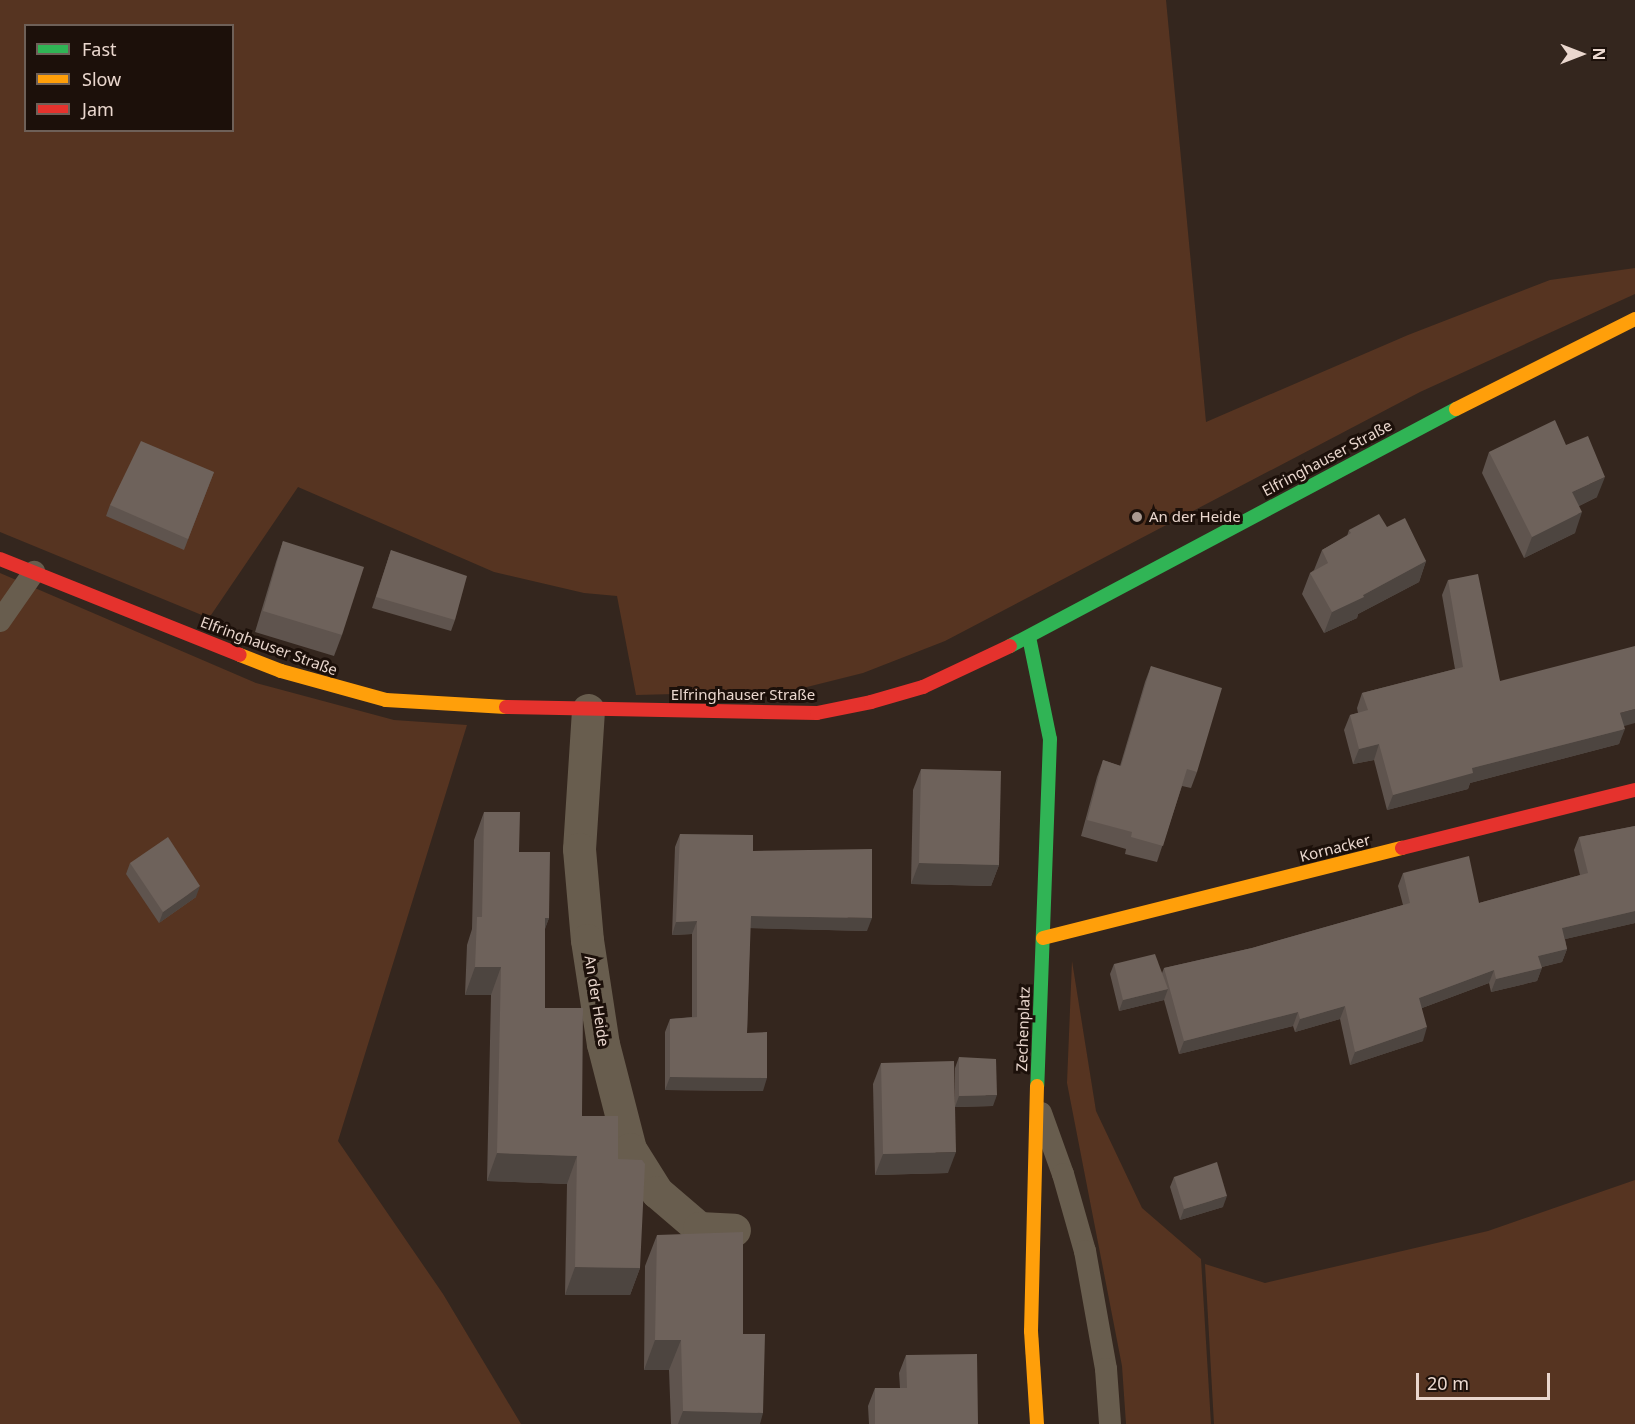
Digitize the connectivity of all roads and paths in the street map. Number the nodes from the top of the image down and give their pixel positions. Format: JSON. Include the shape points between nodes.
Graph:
{"nodes":[{"id":1,"x":1635,"y":319,"type":"edge"},
{"id":2,"x":0,"y":559,"type":"edge"},
{"id":3,"x":34,"y":572,"type":"junction"},
{"id":4,"x":0,"y":621,"type":"edge"},
{"id":5,"x":1029,"y":637,"type":"junction"},
{"id":6,"x":588,"y":710,"type":"junction"},
{"id":7,"x":1635,"y":790,"type":"edge"},
{"id":8,"x":1043,"y":938,"type":"junction"},
{"id":9,"x":1036,"y":1101,"type":"junction"},
{"id":10,"x":734,"y":1230,"type":"edge"},
{"id":11,"x":1037,"y":1424,"type":"edge"},
{"id":12,"x":1110,"y":1424,"type":"edge"}],
"edges":[{"from":1,"to":5,"type":"main road","name":"Elfringhauser Straße","via":[[1549,360]]},
{"from":2,"to":3,"type":"main road","name":"Elfringhauser Straße"},
{"from":3,"to":4,"type":"lane"},
{"from":3,"to":6,"type":"main road","name":"Elfringhauser Straße","via":[[281,671],[386,700]]},
{"from":5,"to":6,"type":"main road","name":"Elfringhauser Straße","via":[[923,687],[817,713]]},
{"from":5,"to":8,"type":"main road","name":"Zechenplatz","via":[[1050,739]]},
{"from":6,"to":10,"type":"street","name":"An der Heide","via":[[579,849],[587,940],[603,1044],[630,1149],[657,1192],[699,1228]]},
{"from":7,"to":8,"type":"main road","name":"Kornacker"},
{"from":8,"to":9,"type":"main road","name":"Zechenplatz"},
{"from":9,"to":11,"type":"main road","name":"Zechenplatz","via":[[1031,1331]]},
{"from":9,"to":12,"type":"lane","via":[[1085,1251],[1106,1369]]}]}
